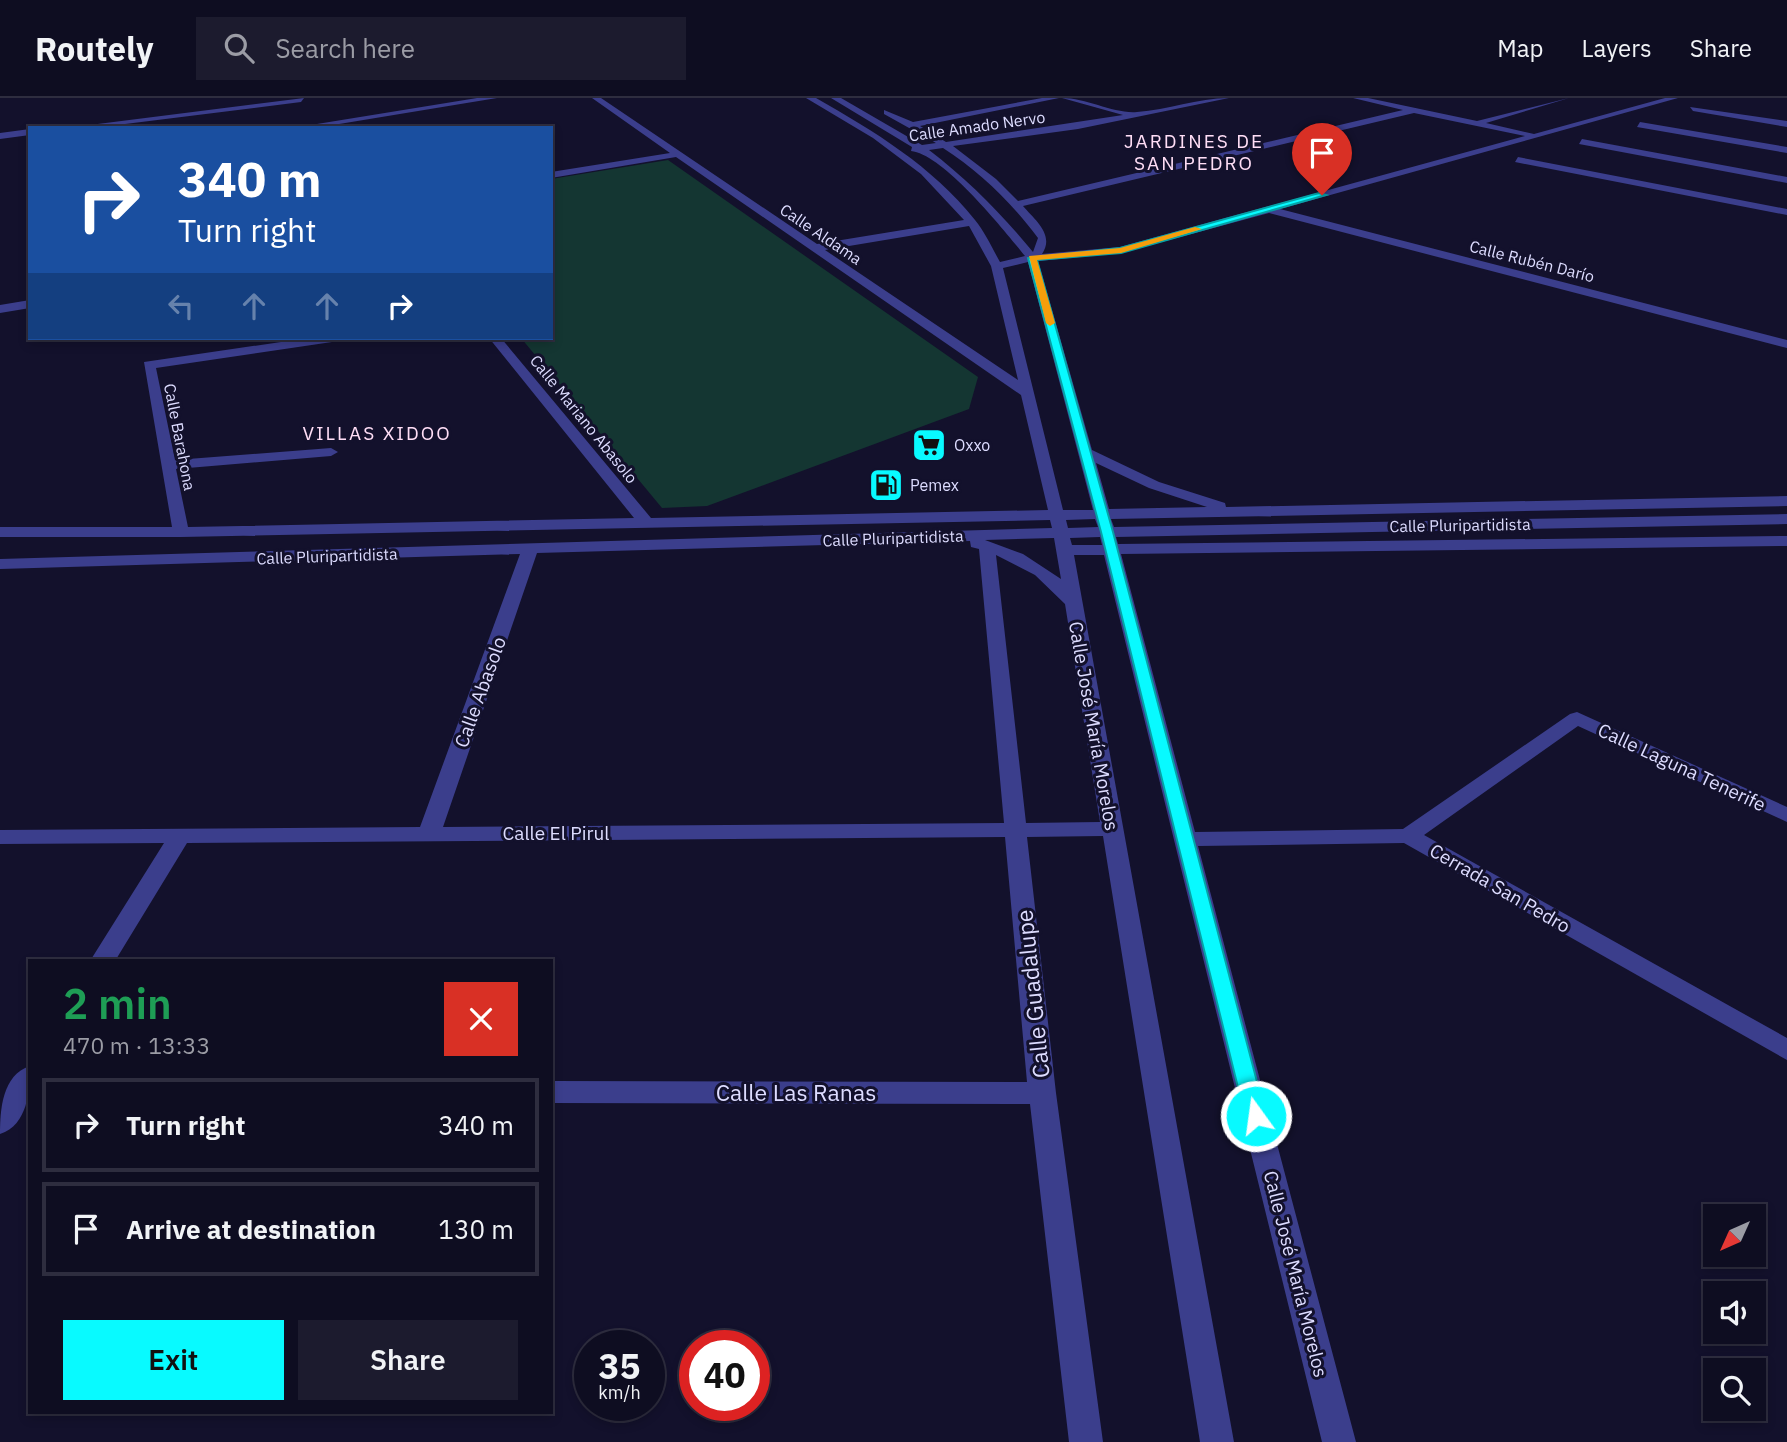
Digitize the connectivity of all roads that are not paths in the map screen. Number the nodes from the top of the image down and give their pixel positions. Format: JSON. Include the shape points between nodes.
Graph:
{"nodes":[{"id":1,"x":200,"y":98,"type":"edge"},
{"id":2,"x":493,"y":98,"type":"edge"},
{"id":3,"x":596,"y":98,"type":"edge"},
{"id":4,"x":810,"y":98,"type":"edge"},
{"id":5,"x":1055,"y":98,"type":"edge"},
{"id":6,"x":1066,"y":98,"type":"edge"},
{"id":7,"x":1225,"y":98,"type":"edge"},
{"id":8,"x":1357,"y":98,"type":"edge"},
{"id":9,"x":1412,"y":98,"type":"edge"},
{"id":10,"x":1562,"y":98,"type":"edge"},
{"id":11,"x":1669,"y":98,"type":"edge"},
{"id":12,"x":300,"y":99,"type":"edge"},
{"id":13,"x":846,"y":104,"type":"edge"},
{"id":14,"x":1386,"y":104,"type":"junction"},
{"id":15,"x":308,"y":108,"type":"dead end"},
{"id":16,"x":880,"y":108,"type":"dead end"},
{"id":17,"x":1693,"y":109,"type":"dead end"},
{"id":18,"x":1415,"y":110,"type":"junction"},
{"id":19,"x":208,"y":111,"type":"junction"},
{"id":20,"x":1134,"y":115,"type":"junction"},
{"id":21,"x":314,"y":116,"type":"dead end"},
{"id":22,"x":1475,"y":123,"type":"junction"},
{"id":23,"x":1787,"y":124,"type":"edge"},
{"id":24,"x":912,"y":125,"type":"junction"},
{"id":25,"x":1640,"y":125,"type":"dead end"},
{"id":26,"x":86,"y":126,"type":"edge"},
{"id":27,"x":322,"y":126,"type":"edge"},
{"id":28,"x":28,"y":132,"type":"edge"},
{"id":29,"x":0,"y":136,"type":"edge"},
{"id":30,"x":1536,"y":136,"type":"junction"},
{"id":31,"x":1582,"y":142,"type":"dead end"},
{"id":32,"x":947,"y":145,"type":"junction"},
{"id":33,"x":921,"y":148,"type":"junction"},
{"id":34,"x":1787,"y":150,"type":"edge"},
{"id":35,"x":898,"y":151,"type":"junction"},
{"id":36,"x":678,"y":154,"type":"junction"},
{"id":37,"x":1518,"y":160,"type":"dead end"},
{"id":38,"x":553,"y":175,"type":"edge"},
{"id":39,"x":1787,"y":180,"type":"edge"},
{"id":40,"x":1017,"y":204,"type":"junction"},
{"id":41,"x":1269,"y":210,"type":"junction"},
{"id":42,"x":1787,"y":212,"type":"edge"},
{"id":43,"x":972,"y":222,"type":"junction"},
{"id":44,"x":814,"y":248,"type":"junction"},
{"id":45,"x":1033,"y":258,"type":"junction"},
{"id":46,"x":997,"y":266,"type":"junction"},
{"id":47,"x":28,"y":304,"type":"edge"},
{"id":48,"x":0,"y":309,"type":"edge"},
{"id":49,"x":318,"y":340,"type":"edge"},
{"id":50,"x":497,"y":340,"type":"edge"},
{"id":51,"x":1787,"y":344,"type":"edge"},
{"id":52,"x":1030,"y":395,"type":"junction"},
{"id":53,"x":331,"y":452,"type":"dead end"},
{"id":54,"x":1086,"y":453,"type":"junction"},
{"id":55,"x":168,"y":465,"type":"junction"},
{"id":56,"x":1787,"y":500,"type":"edge"},
{"id":57,"x":1241,"y":512,"type":"junction"},
{"id":58,"x":1787,"y":519,"type":"edge"},
{"id":59,"x":646,"y":523,"type":"junction"},
{"id":60,"x":0,"y":532,"type":"edge"},
{"id":61,"x":1107,"y":532,"type":"junction"},
{"id":62,"x":181,"y":533,"type":"junction"},
{"id":63,"x":1061,"y":533,"type":"junction"},
{"id":64,"x":948,"y":537,"type":"junction"},
{"id":65,"x":1787,"y":541,"type":"edge"},
{"id":66,"x":987,"y":545,"type":"junction"},
{"id":67,"x":530,"y":550,"type":"junction"},
{"id":68,"x":0,"y":564,"type":"edge"},
{"id":69,"x":1072,"y":601,"type":"junction"},
{"id":70,"x":1787,"y":815,"type":"edge"},
{"id":71,"x":1015,"y":829,"type":"junction"},
{"id":72,"x":1112,"y":829,"type":"junction"},
{"id":73,"x":429,"y":834,"type":"junction"},
{"id":74,"x":180,"y":836,"type":"junction"},
{"id":75,"x":1408,"y":836,"type":"junction"},
{"id":76,"x":0,"y":837,"type":"edge"},
{"id":77,"x":1185,"y":839,"type":"junction"},
{"id":78,"x":103,"y":959,"type":"edge"},
{"id":79,"x":1787,"y":1051,"type":"edge"},
{"id":80,"x":20,"y":1087,"type":"edge"},
{"id":81,"x":553,"y":1092,"type":"edge"},
{"id":82,"x":1042,"y":1093,"type":"junction"},
{"id":83,"x":0,"y":1123,"type":"edge"},
{"id":84,"x":1086,"y":1442,"type":"edge"},
{"id":85,"x":1217,"y":1442,"type":"edge"},
{"id":86,"x":1339,"y":1442,"type":"edge"}],
"edges":[{"from":1,"to":19,"type":"street"},
{"from":2,"to":27,"type":"street"},
{"from":3,"to":36,"type":"street","name":"Calle Aldama"},
{"from":4,"to":13,"type":"street","name":"Calle José María Morelos"},
{"from":5,"to":24,"type":"street"},
{"from":6,"to":20,"type":"street"},
{"from":7,"to":20,"type":"street","name":"Calle Amado Nervo"},
{"from":8,"to":14,"type":"street"},
{"from":9,"to":14,"type":"street"},
{"from":10,"to":22,"type":"street","via":[[1566,99]]},
{"from":11,"to":30,"type":"street"},
{"from":12,"to":15,"type":"street"},
{"from":12,"to":19,"type":"street"},
{"from":13,"to":33,"type":"street","name":"Calle José María Morelos"},
{"from":13,"to":35,"type":"street","name":"Calle José María Morelos"},
{"from":14,"to":18,"type":"street"},
{"from":16,"to":24,"type":"street"},
{"from":17,"to":23,"type":"street"},
{"from":18,"to":22,"type":"street"},
{"from":18,"to":40,"type":"street"},
{"from":19,"to":26,"type":"street"},
{"from":20,"to":32,"type":"street","name":"Calle Amado Nervo"},
{"from":21,"to":27,"type":"street"},
{"from":22,"to":30,"type":"street"},
{"from":24,"to":32,"type":"street"},
{"from":25,"to":34,"type":"street"},
{"from":28,"to":29,"type":"street"},
{"from":30,"to":41,"type":"street"},
{"from":31,"to":39,"type":"street"},
{"from":32,"to":33,"type":"street","name":"Calle Amado Nervo"},
{"from":32,"to":40,"type":"street","via":[[985,172]]},
{"from":33,"to":35,"type":"street","name":"Calle Amado Nervo"},
{"from":33,"to":45,"type":"street","name":"Calle José María Morelos","via":[[980,197]]},
{"from":35,"to":43,"type":"street","name":"Calle José María Morelos"},
{"from":36,"to":38,"type":"street"},
{"from":36,"to":44,"type":"street","name":"Calle Aldama"},
{"from":37,"to":42,"type":"street"},
{"from":40,"to":45,"type":"street","via":[[1044,238]]},
{"from":41,"to":45,"type":"street","via":[[1121,250]]},
{"from":41,"to":51,"type":"street","name":"Calle Rubén Darío"},
{"from":43,"to":44,"type":"street"},
{"from":43,"to":46,"type":"street","name":"Calle José María Morelos"},
{"from":44,"to":52,"type":"street","name":"Calle Aldama"},
{"from":45,"to":46,"type":"street"},
{"from":45,"to":54,"type":"street","name":"Calle José María Morelos"},
{"from":46,"to":52,"type":"street","name":"Calle José María Morelos"},
{"from":47,"to":48,"type":"street"},
{"from":49,"to":55,"type":"street","name":"Calle Barahona","via":[[149,365]]},
{"from":50,"to":59,"type":"street","name":"Calle Mariano Abasolo"},
{"from":52,"to":63,"type":"street","name":"Calle José María Morelos"},
{"from":53,"to":55,"type":"street"},
{"from":54,"to":57,"type":"street","via":[[1154,485]]},
{"from":54,"to":61,"type":"street","name":"Calle José María Morelos"},
{"from":55,"to":62,"type":"street","name":"Calle Barahona"},
{"from":56,"to":57,"type":"street","name":"Calle Pluripartidista"},
{"from":57,"to":61,"type":"street","name":"Calle Pluripartidista"},
{"from":58,"to":61,"type":"street","name":"Calle Pluripartidista"},
{"from":59,"to":62,"type":"street","name":"Calle Pluripartidista"},
{"from":59,"to":63,"type":"street","name":"Calle Pluripartidista"},
{"from":60,"to":62,"type":"street","name":"Calle Pluripartidista"},
{"from":61,"to":63,"type":"street"},
{"from":61,"to":63,"type":"street","name":"Calle Pluripartidista"},
{"from":61,"to":65,"type":"street"},
{"from":61,"to":77,"type":"street","name":"Calle José María Morelos"},
{"from":63,"to":64,"type":"street","name":"Calle Pluripartidista"},
{"from":63,"to":69,"type":"street","name":"Calle José María Morelos"},
{"from":64,"to":66,"type":"street"},
{"from":64,"to":67,"type":"street","name":"Calle Pluripartidista"},
{"from":66,"to":69,"type":"street","via":[[1030,563],[1062,587]]},
{"from":66,"to":71,"type":"street","name":"Calle Guadalupe"},
{"from":67,"to":68,"type":"street","name":"Calle Pluripartidista"},
{"from":67,"to":73,"type":"street","name":"Calle Abasolo"},
{"from":69,"to":72,"type":"street","name":"Calle José María Morelos"},
{"from":70,"to":75,"type":"street","name":"Calle Laguna Tenerife","via":[[1577,718]]},
{"from":71,"to":72,"type":"street","name":"Calle El Pirul"},
{"from":71,"to":73,"type":"street","name":"Calle El Pirul"},
{"from":71,"to":82,"type":"street","name":"Calle Guadalupe"},
{"from":72,"to":85,"type":"street","name":"Calle José María Morelos"},
{"from":73,"to":74,"type":"street","name":"Calle El Pirul"},
{"from":74,"to":76,"type":"street","name":"Calle El Pirul"},
{"from":74,"to":78,"type":"street"},
{"from":75,"to":77,"type":"street","name":"Cerrada San Pedro"},
{"from":75,"to":79,"type":"street","name":"Cerrada San Pedro"},
{"from":77,"to":86,"type":"street","name":"Calle José María Morelos"},
{"from":80,"to":83,"type":"street"},
{"from":81,"to":82,"type":"street","name":"Calle Las Ranas"},
{"from":82,"to":84,"type":"street","name":"Calle Guadalupe"}]}
